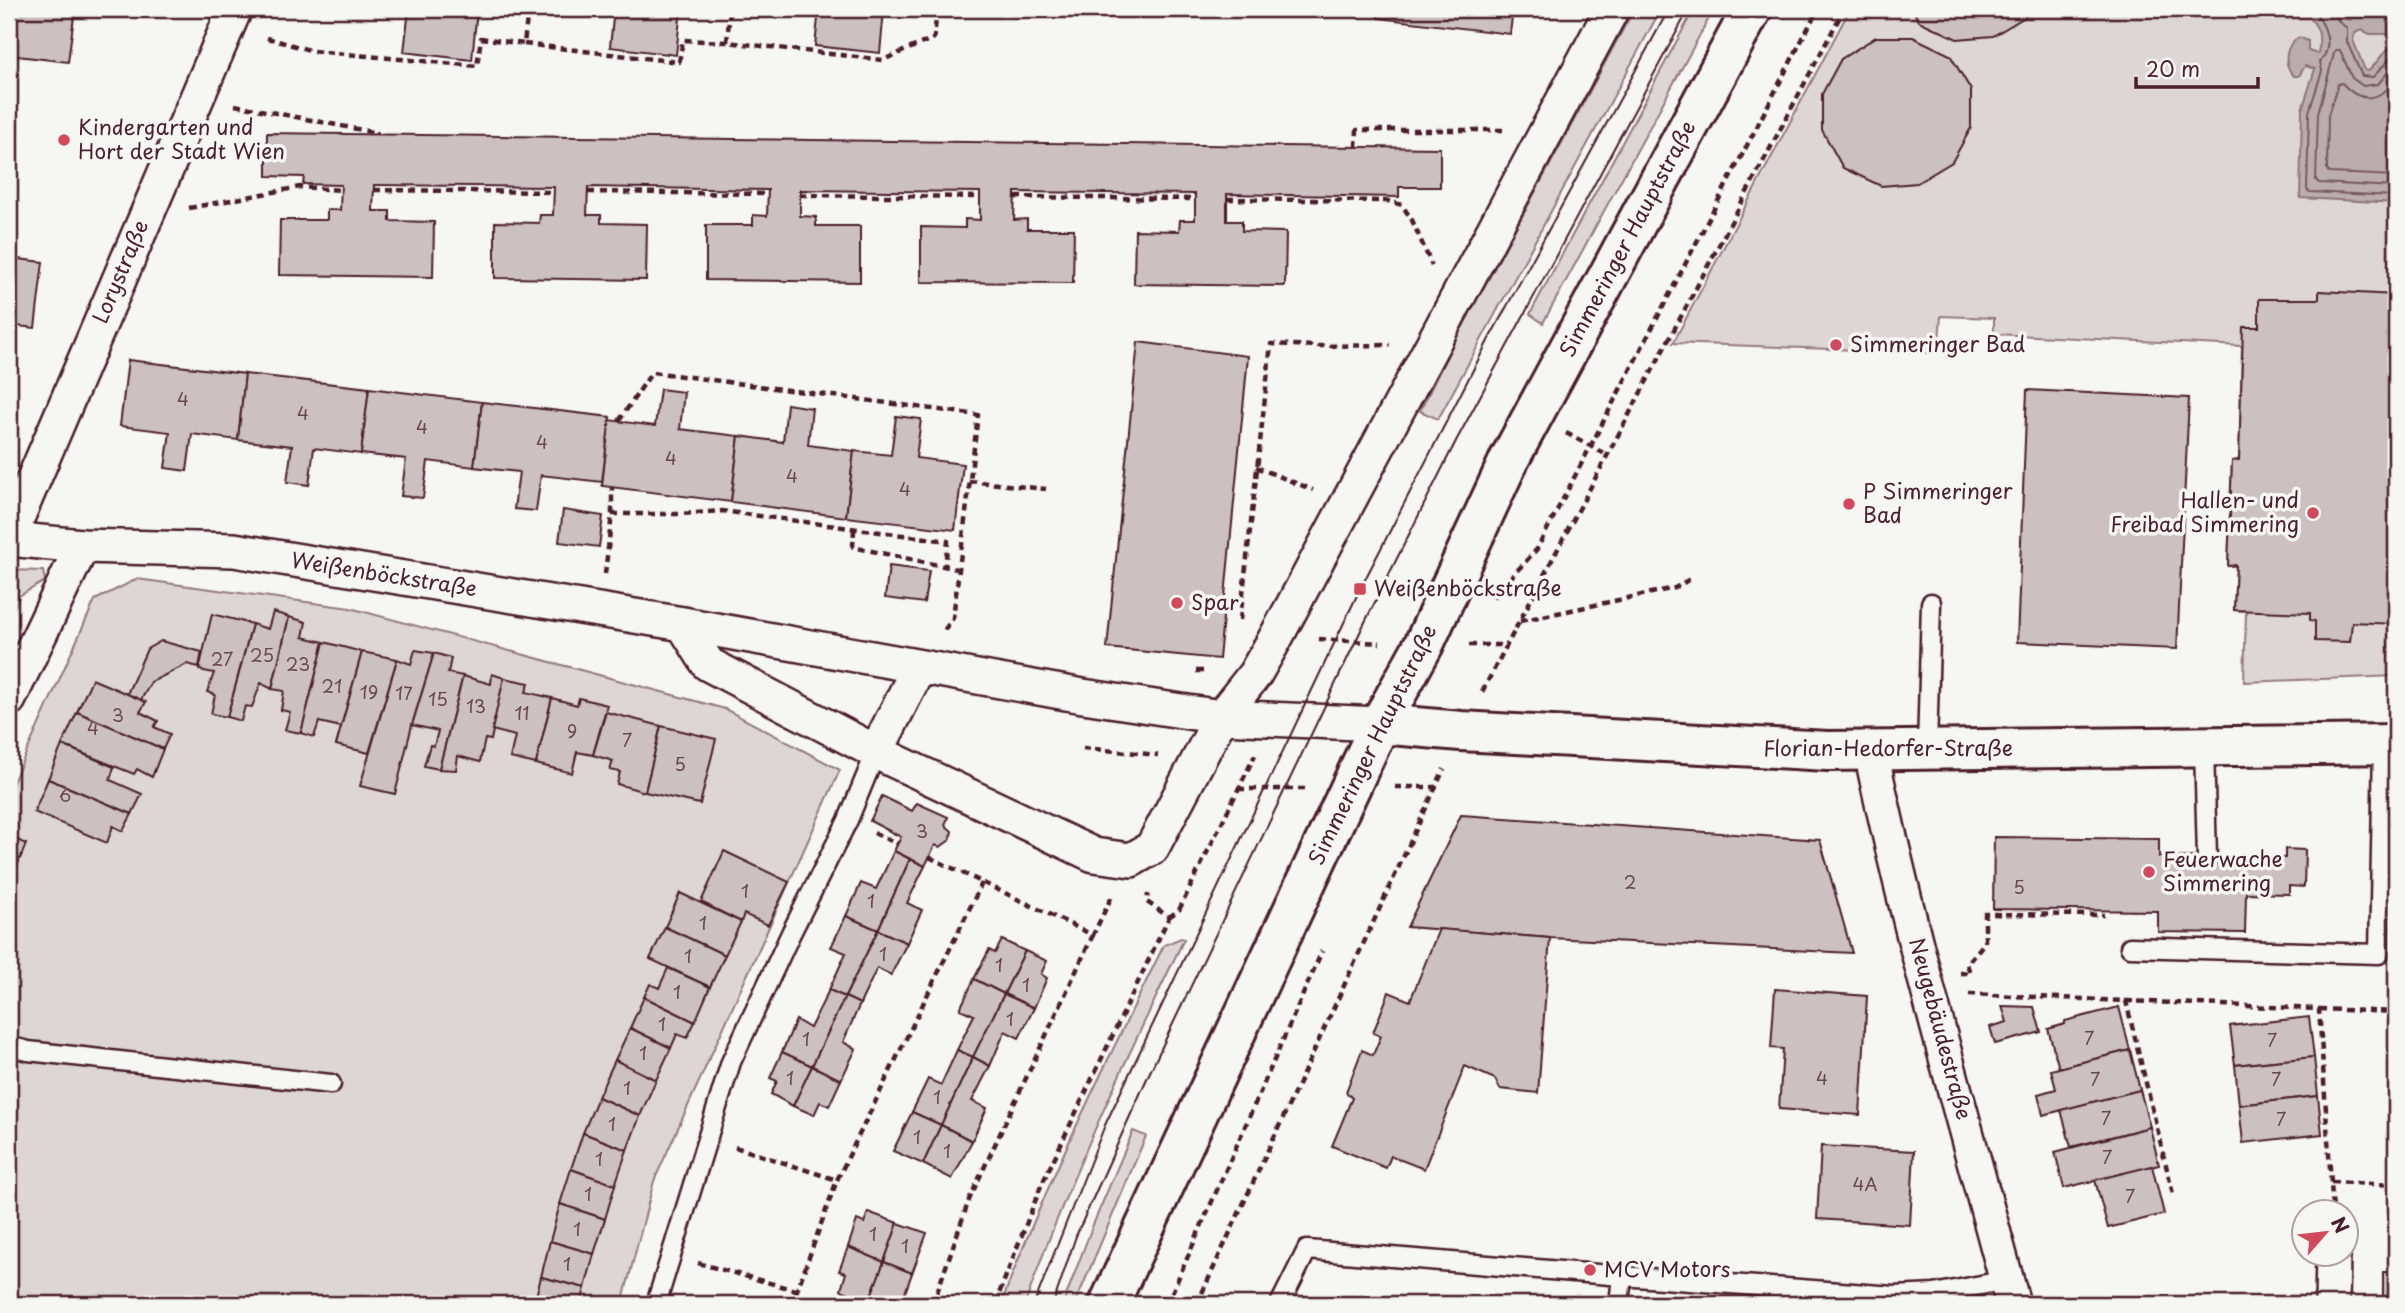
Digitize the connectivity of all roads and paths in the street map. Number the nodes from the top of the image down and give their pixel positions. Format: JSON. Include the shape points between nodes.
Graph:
{"nodes":[{"id":1,"x":235,"y":9,"type":"edge"},
{"id":2,"x":528,"y":9,"type":"edge"},
{"id":3,"x":730,"y":9,"type":"edge"},
{"id":4,"x":937,"y":9,"type":"edge"},
{"id":5,"x":1612,"y":9,"type":"edge"},
{"id":6,"x":1752,"y":9,"type":"edge"},
{"id":7,"x":1818,"y":9,"type":"edge"},
{"id":8,"x":1844,"y":9,"type":"edge"},
{"id":9,"x":267,"y":38,"type":"dead end"},
{"id":10,"x":727,"y":42,"type":"junction"},
{"id":11,"x":524,"y":44,"type":"junction"},
{"id":12,"x":197,"y":99,"type":"junction"},
{"id":13,"x":1515,"y":130,"type":"dead end"},
{"id":14,"x":377,"y":135,"type":"dead end"},
{"id":15,"x":1356,"y":147,"type":"dead end"},
{"id":16,"x":376,"y":188,"type":"dead end"},
{"id":17,"x":340,"y":190,"type":"dead end"},
{"id":18,"x":554,"y":192,"type":"dead end"},
{"id":19,"x":587,"y":192,"type":"dead end"},
{"id":20,"x":768,"y":194,"type":"dead end"},
{"id":21,"x":800,"y":195,"type":"dead end"},
{"id":22,"x":981,"y":197,"type":"dead end"},
{"id":23,"x":1014,"y":197,"type":"dead end"},
{"id":24,"x":1195,"y":199,"type":"dead end"},
{"id":25,"x":1227,"y":200,"type":"dead end"},
{"id":26,"x":188,"y":208,"type":"dead end"},
{"id":27,"x":1438,"y":270,"type":"dead end"},
{"id":28,"x":618,"y":421,"type":"dead end"},
{"id":29,"x":1566,"y":433,"type":"dead end"},
{"id":30,"x":1591,"y":448,"type":"junction"},
{"id":31,"x":1607,"y":455,"type":"dead end"},
{"id":32,"x":1256,"y":467,"type":"dead end"},
{"id":33,"x":969,"y":481,"type":"junction"},
{"id":34,"x":612,"y":488,"type":"dead end"},
{"id":35,"x":1046,"y":489,"type":"dead end"},
{"id":36,"x":1317,"y":492,"type":"dead end"},
{"id":37,"x":612,"y":514,"type":"junction"},
{"id":38,"x":854,"y":529,"type":"junction"},
{"id":39,"x":9,"y":538,"type":"edge"},
{"id":40,"x":82,"y":546,"type":"junction"},
{"id":41,"x":945,"y":566,"type":"junction"},
{"id":42,"x":957,"y":569,"type":"junction"},
{"id":43,"x":1692,"y":578,"type":"dead end"},
{"id":44,"x":1489,"y":601,"type":"dead end"},
{"id":45,"x":1931,"y":603,"type":"dead end"},
{"id":46,"x":602,"y":610,"type":"junction"},
{"id":47,"x":1520,"y":621,"type":"junction"},
{"id":48,"x":683,"y":624,"type":"junction"},
{"id":49,"x":1471,"y":633,"type":"dead end"},
{"id":50,"x":1465,"y":645,"type":"dead end"},
{"id":51,"x":919,"y":667,"type":"junction"},
{"id":52,"x":9,"y":699,"type":"edge"},
{"id":53,"x":1221,"y":717,"type":"junction"},
{"id":54,"x":1272,"y":720,"type":"junction"},
{"id":55,"x":1380,"y":724,"type":"junction"},
{"id":56,"x":1420,"y":729,"type":"junction"},
{"id":57,"x":1461,"y":731,"type":"junction"},
{"id":58,"x":2389,"y":745,"type":"edge"},
{"id":59,"x":2204,"y":747,"type":"junction"},
{"id":60,"x":1927,"y":750,"type":"junction"},
{"id":61,"x":876,"y":752,"type":"junction"},
{"id":62,"x":1871,"y":752,"type":"junction"},
{"id":63,"x":1390,"y":795,"type":"dead end"},
{"id":64,"x":1152,"y":848,"type":"junction"},
{"id":65,"x":929,"y":858,"type":"dead end"},
{"id":66,"x":2207,"y":858,"type":"dead end"},
{"id":67,"x":982,"y":883,"type":"junction"},
{"id":68,"x":1106,"y":908,"type":"dead end"},
{"id":69,"x":2104,"y":915,"type":"dead end"},
{"id":70,"x":1169,"y":918,"type":"junction"},
{"id":71,"x":1093,"y":935,"type":"junction"},
{"id":72,"x":1326,"y":941,"type":"dead end"},
{"id":73,"x":2130,"y":947,"type":"dead end"},
{"id":74,"x":1927,"y":982,"type":"junction"},
{"id":75,"x":2126,"y":1001,"type":"junction"},
{"id":76,"x":2319,"y":1009,"type":"junction"},
{"id":77,"x":2396,"y":1012,"type":"edge"},
{"id":78,"x":9,"y":1046,"type":"edge"},
{"id":79,"x":331,"y":1084,"type":"dead end"},
{"id":80,"x":707,"y":1138,"type":"junction"},
{"id":81,"x":837,"y":1180,"type":"junction"},
{"id":82,"x":2332,"y":1182,"type":"junction"},
{"id":83,"x":2396,"y":1185,"type":"edge"},
{"id":84,"x":2173,"y":1194,"type":"dead end"},
{"id":85,"x":2333,"y":1198,"type":"edge"},
{"id":86,"x":670,"y":1255,"type":"junction"},
{"id":87,"x":2333,"y":1268,"type":"edge"},
{"id":88,"x":1622,"y":1276,"type":"junction"},
{"id":89,"x":795,"y":1290,"type":"junction"},
{"id":90,"x":2010,"y":1292,"type":"edge"},
{"id":91,"x":656,"y":1304,"type":"edge"},
{"id":92,"x":792,"y":1304,"type":"edge"},
{"id":93,"x":933,"y":1304,"type":"edge"},
{"id":94,"x":995,"y":1304,"type":"edge"},
{"id":95,"x":1109,"y":1304,"type":"edge"},
{"id":96,"x":1167,"y":1304,"type":"edge"},
{"id":97,"x":1197,"y":1304,"type":"edge"},
{"id":98,"x":1280,"y":1304,"type":"edge"},
{"id":99,"x":1619,"y":1304,"type":"edge"},
{"id":100,"x":2332,"y":1304,"type":"edge"}],
"edges":[{"from":1,"to":12,"type":"street","name":"Lorystraße"},
{"from":2,"to":11,"type":"path"},
{"from":3,"to":10,"type":"path"},
{"from":4,"to":10,"type":"path","via":[[934,38],[883,60]]},
{"from":5,"to":53,"type":"street","via":[[1281,627],[1255,674]]},
{"from":6,"to":55,"type":"main road","name":"Simmeringer Hauptstraße","via":[[1510,458],[1424,644]]},
{"from":7,"to":30,"type":"path"},
{"from":8,"to":47,"type":"path"},
{"from":9,"to":11,"type":"path","via":[[313,51],[477,66],[481,38]]},
{"from":10,"to":11,"type":"path","via":[[683,40],[680,62]]},
{"from":12,"to":14,"type":"path"},
{"from":12,"to":39,"type":"street","name":"Lorystraße"},
{"from":13,"to":15,"type":"path","via":[[1357,130]]},
{"from":16,"to":18,"type":"path"},
{"from":17,"to":26,"type":"path","via":[[299,187]]},
{"from":19,"to":20,"type":"path"},
{"from":21,"to":22,"type":"path"},
{"from":23,"to":24,"type":"path"},
{"from":25,"to":27,"type":"path","via":[[1354,198],[1402,205],[1430,264]]},
{"from":28,"to":33,"type":"path","via":[[652,372],[978,415]]},
{"from":29,"to":30,"type":"path"},
{"from":30,"to":31,"type":"path"},
{"from":30,"to":44,"type":"path","via":[[1537,549]]},
{"from":32,"to":36,"type":"path"},
{"from":33,"to":35,"type":"path"},
{"from":33,"to":42,"type":"path"},
{"from":34,"to":37,"type":"path"},
{"from":37,"to":38,"type":"path","via":[[722,511]]},
{"from":37,"to":46,"type":"path"},
{"from":38,"to":41,"type":"path","via":[[853,547]]},
{"from":38,"to":41,"type":"path","via":[[948,541]]},
{"from":39,"to":40,"type":"street","name":"Weißenböckstraße"},
{"from":40,"to":46,"type":"street","name":"Weißenböckstraße","via":[[234,550]]},
{"from":40,"to":52,"type":"street"},
{"from":41,"to":42,"type":"path"},
{"from":42,"to":51,"type":"path","via":[[953,618]]},
{"from":43,"to":47,"type":"path","via":[[1675,588]]},
{"from":45,"to":60,"type":"lane"},
{"from":46,"to":48,"type":"street","name":"Weißenböckstraße"},
{"from":47,"to":57,"type":"path"},
{"from":48,"to":51,"type":"street","name":"Weißenböckstraße"},
{"from":48,"to":61,"type":"street","via":[[708,664]]},
{"from":49,"to":50,"type":"path"},
{"from":51,"to":53,"type":"street","name":"Weißenböckstraße"},
{"from":51,"to":61,"type":"street"},
{"from":53,"to":54,"type":"street","name":"Weißenböckstraße"},
{"from":53,"to":64,"type":"street"},
{"from":54,"to":55,"type":"street","name":"Weißenböckstraße"},
{"from":54,"to":70,"type":"path","via":[[1179,910]]},
{"from":55,"to":56,"type":"main road","name":"Florian-Hedorfer-Straße"},
{"from":55,"to":95,"type":"main road","name":"Simmeringer Hauptstraße"},
{"from":56,"to":57,"type":"main road","name":"Florian-Hedorfer-Straße"},
{"from":56,"to":63,"type":"path"},
{"from":57,"to":62,"type":"main road","name":"Florian-Hedorfer-Straße"},
{"from":57,"to":97,"type":"path"},
{"from":58,"to":59,"type":"main road","name":"Florian-Hedorfer-Straße"},
{"from":58,"to":73,"type":"lane","via":[[2379,954]]},
{"from":59,"to":60,"type":"main road","name":"Florian-Hedorfer-Straße"},
{"from":59,"to":66,"type":"lane"},
{"from":60,"to":62,"type":"main road","name":"Florian-Hedorfer-Straße"},
{"from":61,"to":64,"type":"street","via":[[1094,855],[1131,860]]},
{"from":61,"to":80,"type":"lane","via":[[731,1062]]},
{"from":62,"to":74,"type":"street","name":"Neugebäudestraße"},
{"from":64,"to":70,"type":"path","via":[[1147,902]]},
{"from":65,"to":67,"type":"path"},
{"from":67,"to":71,"type":"path"},
{"from":67,"to":81,"type":"path"},
{"from":68,"to":71,"type":"path"},
{"from":69,"to":74,"type":"path","via":[[1985,914],[1985,942],[1967,964],[1970,973]]},
{"from":70,"to":94,"type":"path","via":[[1041,1186]]},
{"from":71,"to":93,"type":"path","via":[[969,1200]]},
{"from":72,"to":96,"type":"path"},
{"from":74,"to":75,"type":"path"},
{"from":74,"to":90,"type":"street","name":"Neugebäudestraße"},
{"from":75,"to":76,"type":"path"},
{"from":75,"to":84,"type":"path"},
{"from":76,"to":77,"type":"path"},
{"from":76,"to":82,"type":"path"},
{"from":78,"to":79,"type":"lane"},
{"from":80,"to":81,"type":"path"},
{"from":80,"to":86,"type":"lane"},
{"from":81,"to":89,"type":"path"},
{"from":82,"to":83,"type":"path"},
{"from":82,"to":85,"type":"path"},
{"from":86,"to":89,"type":"path"},
{"from":86,"to":91,"type":"lane"},
{"from":87,"to":100,"type":"street"},
{"from":88,"to":90,"type":"lane","via":[[1894,1296]]},
{"from":88,"to":98,"type":"lane","via":[[1307,1251]]},
{"from":88,"to":99,"type":"lane"},
{"from":89,"to":92,"type":"path"}]}
